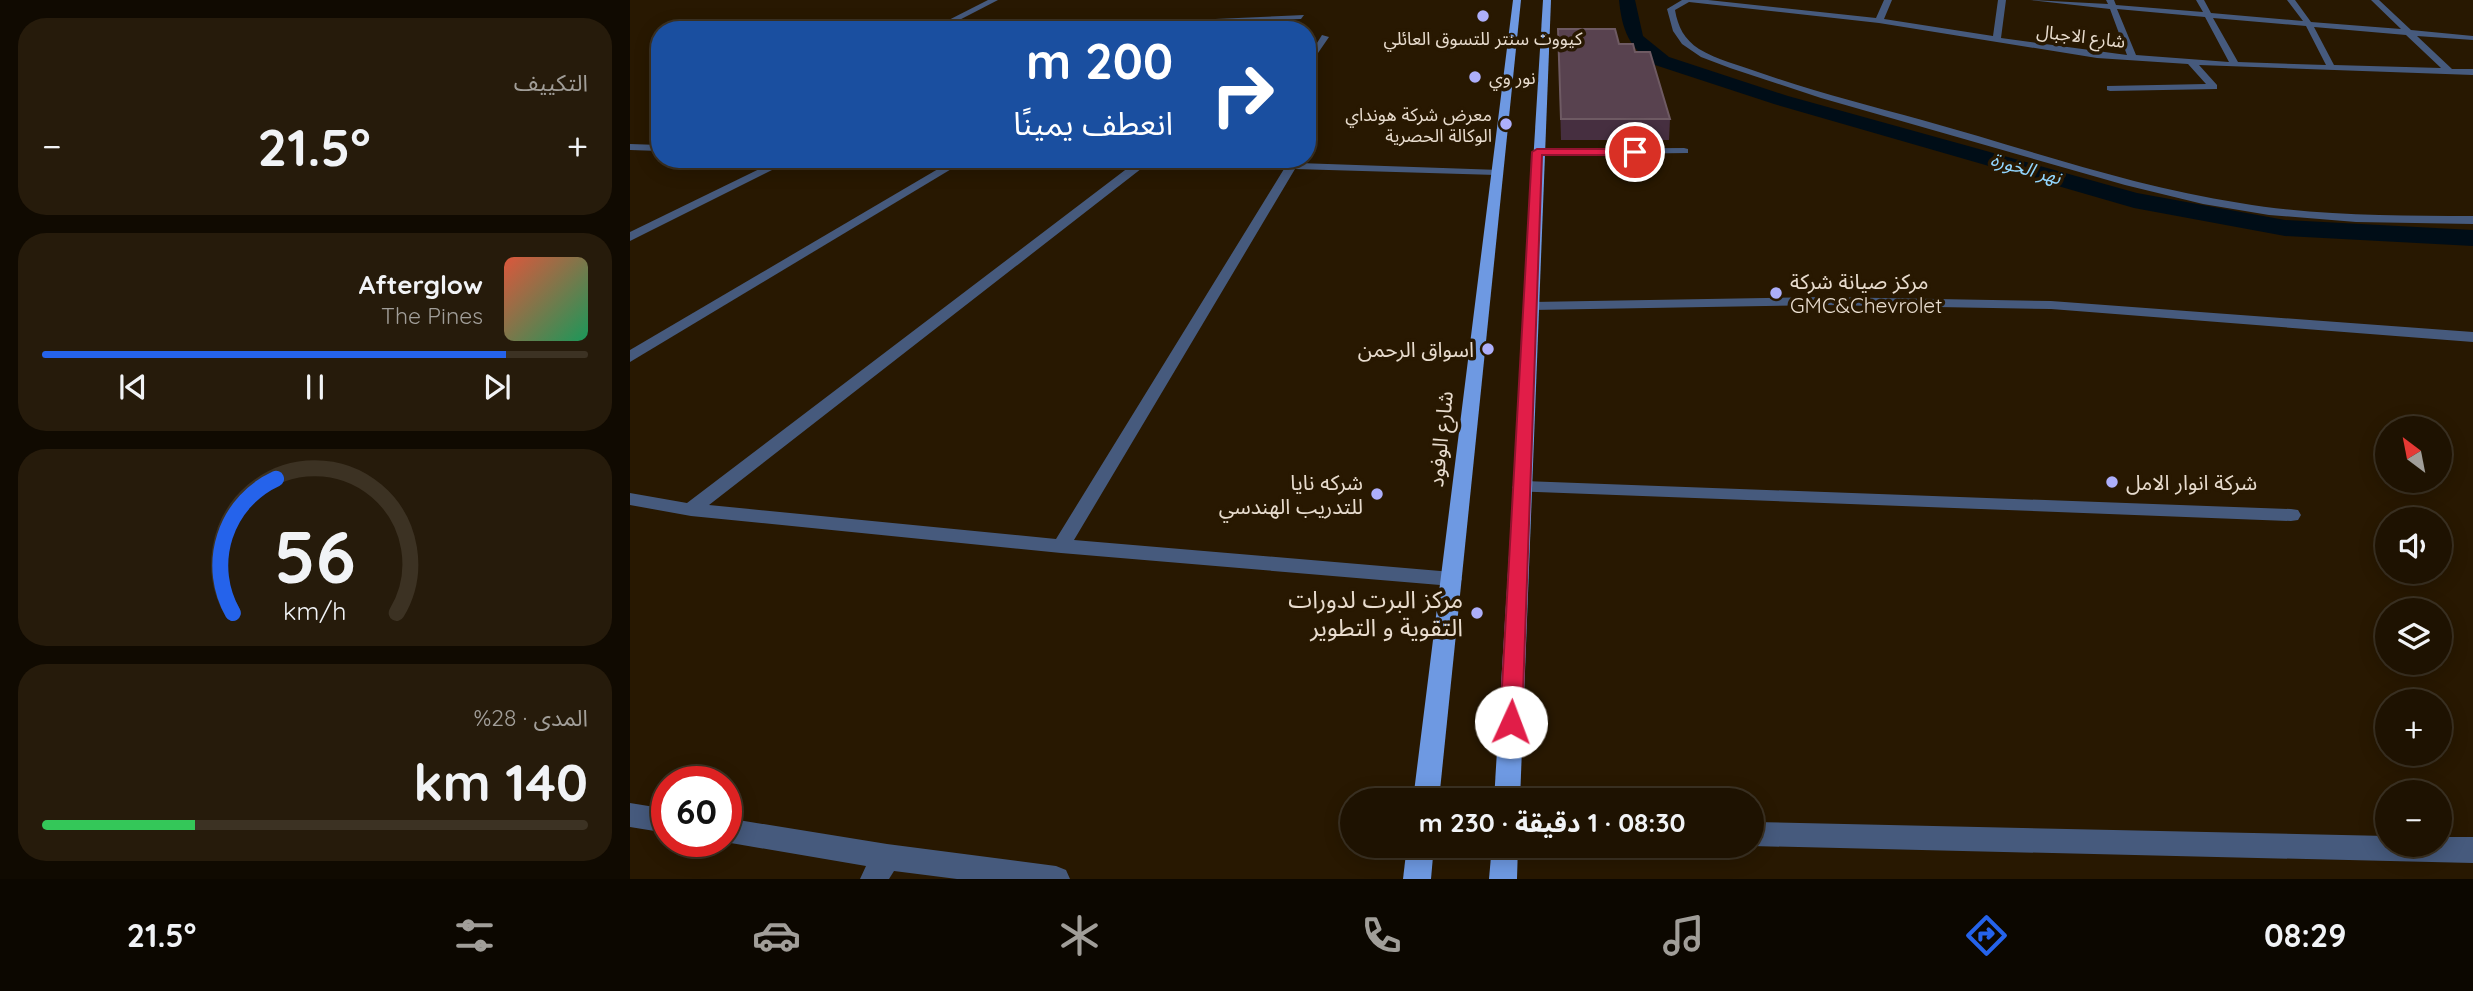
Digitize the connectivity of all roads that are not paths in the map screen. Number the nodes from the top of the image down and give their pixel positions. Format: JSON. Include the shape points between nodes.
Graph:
{"nodes":[{"id":1,"x":994,"y":0,"type":"edge"},
{"id":2,"x":1517,"y":0,"type":"edge"},
{"id":3,"x":1547,"y":0,"type":"edge"},
{"id":4,"x":1688,"y":0,"type":"edge"},
{"id":5,"x":1773,"y":0,"type":"edge"},
{"id":6,"x":1888,"y":0,"type":"edge"},
{"id":7,"x":2002,"y":0,"type":"edge"},
{"id":8,"x":2034,"y":0,"type":"edge"},
{"id":9,"x":2200,"y":0,"type":"edge"},
{"id":10,"x":2291,"y":0,"type":"edge"},
{"id":11,"x":2367,"y":0,"type":"edge"},
{"id":12,"x":2375,"y":0,"type":"edge"},
{"id":13,"x":2111,"y":4,"type":"edge"},
{"id":14,"x":1766,"y":9,"type":"junction"},
{"id":15,"x":2208,"y":15,"type":"junction"},
{"id":16,"x":1301,"y":17,"type":"dead end"},
{"id":17,"x":951,"y":21,"type":"edge"},
{"id":18,"x":1199,"y":21,"type":"edge"},
{"id":19,"x":1879,"y":21,"type":"junction"},
{"id":20,"x":2308,"y":23,"type":"junction"},
{"id":21,"x":2407,"y":32,"type":"junction"},
{"id":22,"x":1316,"y":37,"type":"dead end"},
{"id":23,"x":2473,"y":38,"type":"edge"},
{"id":24,"x":1997,"y":39,"type":"junction"},
{"id":25,"x":1316,"y":52,"type":"edge"},
{"id":26,"x":2133,"y":58,"type":"junction"},
{"id":27,"x":2191,"y":62,"type":"junction"},
{"id":28,"x":2235,"y":65,"type":"junction"},
{"id":29,"x":2332,"y":69,"type":"junction"},
{"id":30,"x":2449,"y":72,"type":"junction"},
{"id":31,"x":2473,"y":72,"type":"edge"},
{"id":32,"x":2110,"y":88,"type":"dead end"},
{"id":33,"x":630,"y":147,"type":"edge"},
{"id":34,"x":644,"y":148,"type":"junction"},
{"id":35,"x":651,"y":148,"type":"edge"},
{"id":36,"x":1684,"y":151,"type":"dead end"},
{"id":37,"x":1537,"y":152,"type":"junction"},
{"id":38,"x":630,"y":153,"type":"edge"},
{"id":39,"x":1316,"y":167,"type":"edge"},
{"id":40,"x":771,"y":168,"type":"edge"},
{"id":41,"x":948,"y":168,"type":"edge"},
{"id":42,"x":1135,"y":168,"type":"edge"},
{"id":43,"x":1289,"y":168,"type":"edge"},
{"id":44,"x":1496,"y":172,"type":"junction"},
{"id":45,"x":2473,"y":220,"type":"edge"},
{"id":46,"x":630,"y":237,"type":"edge"},
{"id":47,"x":1532,"y":306,"type":"junction"},
{"id":48,"x":2473,"y":337,"type":"edge"},
{"id":49,"x":630,"y":356,"type":"edge"},
{"id":50,"x":1521,"y":487,"type":"junction"},
{"id":51,"x":630,"y":499,"type":"edge"},
{"id":52,"x":691,"y":510,"type":"junction"},
{"id":53,"x":2291,"y":515,"type":"dead end"},
{"id":54,"x":1061,"y":547,"type":"junction"},
{"id":55,"x":1452,"y":579,"type":"junction"},
{"id":56,"x":1427,"y":788,"type":"edge"},
{"id":57,"x":1508,"y":788,"type":"edge"},
{"id":58,"x":630,"y":815,"type":"edge"},
{"id":59,"x":651,"y":818,"type":"edge"},
{"id":60,"x":1764,"y":834,"type":"edge"},
{"id":61,"x":742,"y":835,"type":"edge"},
{"id":62,"x":2473,"y":850,"type":"edge"},
{"id":63,"x":1419,"y":858,"type":"edge"},
{"id":64,"x":1504,"y":858,"type":"edge"},
{"id":65,"x":881,"y":868,"type":"edge"},
{"id":66,"x":1056,"y":879,"type":"edge"},
{"id":67,"x":1417,"y":879,"type":"edge"},
{"id":68,"x":1503,"y":879,"type":"edge"}],
"edges":[{"from":1,"to":17,"type":"street"},
{"from":2,"to":44,"type":"main road","name":"شارع الوفود"},
{"from":3,"to":37,"type":"main road"},
{"from":4,"to":14,"type":"street","name":"شارع الاجبال"},
{"from":4,"to":45,"type":"street","via":[[1671,9],[1677,34],[1704,55],[1832,98],[2113,178],[2278,212],[2368,220]]},
{"from":5,"to":14,"type":"street"},
{"from":6,"to":19,"type":"street"},
{"from":7,"to":24,"type":"street"},
{"from":8,"to":13,"type":"street"},
{"from":9,"to":15,"type":"street"},
{"from":10,"to":20,"type":"street"},
{"from":11,"to":12,"type":"street"},
{"from":12,"to":21,"type":"street"},
{"from":13,"to":15,"type":"street"},
{"from":13,"to":26,"type":"street"},
{"from":14,"to":19,"type":"street","name":"شارع الاجبال"},
{"from":15,"to":20,"type":"street"},
{"from":15,"to":28,"type":"street"},
{"from":16,"to":18,"type":"street"},
{"from":19,"to":24,"type":"street","name":"شارع الاجبال"},
{"from":20,"to":21,"type":"street"},
{"from":20,"to":29,"type":"street"},
{"from":21,"to":23,"type":"street"},
{"from":21,"to":30,"type":"street"},
{"from":22,"to":25,"type":"street","via":[[1325,37]]},
{"from":24,"to":26,"type":"street","name":"شارع الاجبال"},
{"from":26,"to":27,"type":"street","name":"شارع الاجبال"},
{"from":27,"to":28,"type":"street","name":"شارع الاجبال"},
{"from":27,"to":32,"type":"street","via":[[2214,87]]},
{"from":28,"to":29,"type":"street","name":"شارع الاجبال"},
{"from":29,"to":30,"type":"street","name":"شارع الاجبال"},
{"from":30,"to":31,"type":"street","name":"شارع الاجبال"},
{"from":33,"to":34,"type":"street"},
{"from":34,"to":35,"type":"street"},
{"from":34,"to":38,"type":"street"},
{"from":36,"to":37,"type":"street"},
{"from":37,"to":47,"type":"main road"},
{"from":39,"to":44,"type":"street"},
{"from":40,"to":46,"type":"street"},
{"from":41,"to":49,"type":"street"},
{"from":42,"to":52,"type":"street"},
{"from":43,"to":54,"type":"street"},
{"from":44,"to":55,"type":"main road","name":"شارع الوفود"},
{"from":47,"to":48,"type":"street","via":[[1825,301],[2037,304]]},
{"from":47,"to":50,"type":"main road"},
{"from":50,"to":53,"type":"street"},
{"from":50,"to":57,"type":"main road"},
{"from":51,"to":52,"type":"street"},
{"from":52,"to":54,"type":"street"},
{"from":54,"to":55,"type":"street"},
{"from":55,"to":56,"type":"main road","name":"شارع الوفود"},
{"from":58,"to":59,"type":"street"},
{"from":60,"to":62,"type":"street"},
{"from":61,"to":65,"type":"street"},
{"from":63,"to":67,"type":"main road"},
{"from":64,"to":68,"type":"main road"},
{"from":65,"to":66,"type":"street"}]}
